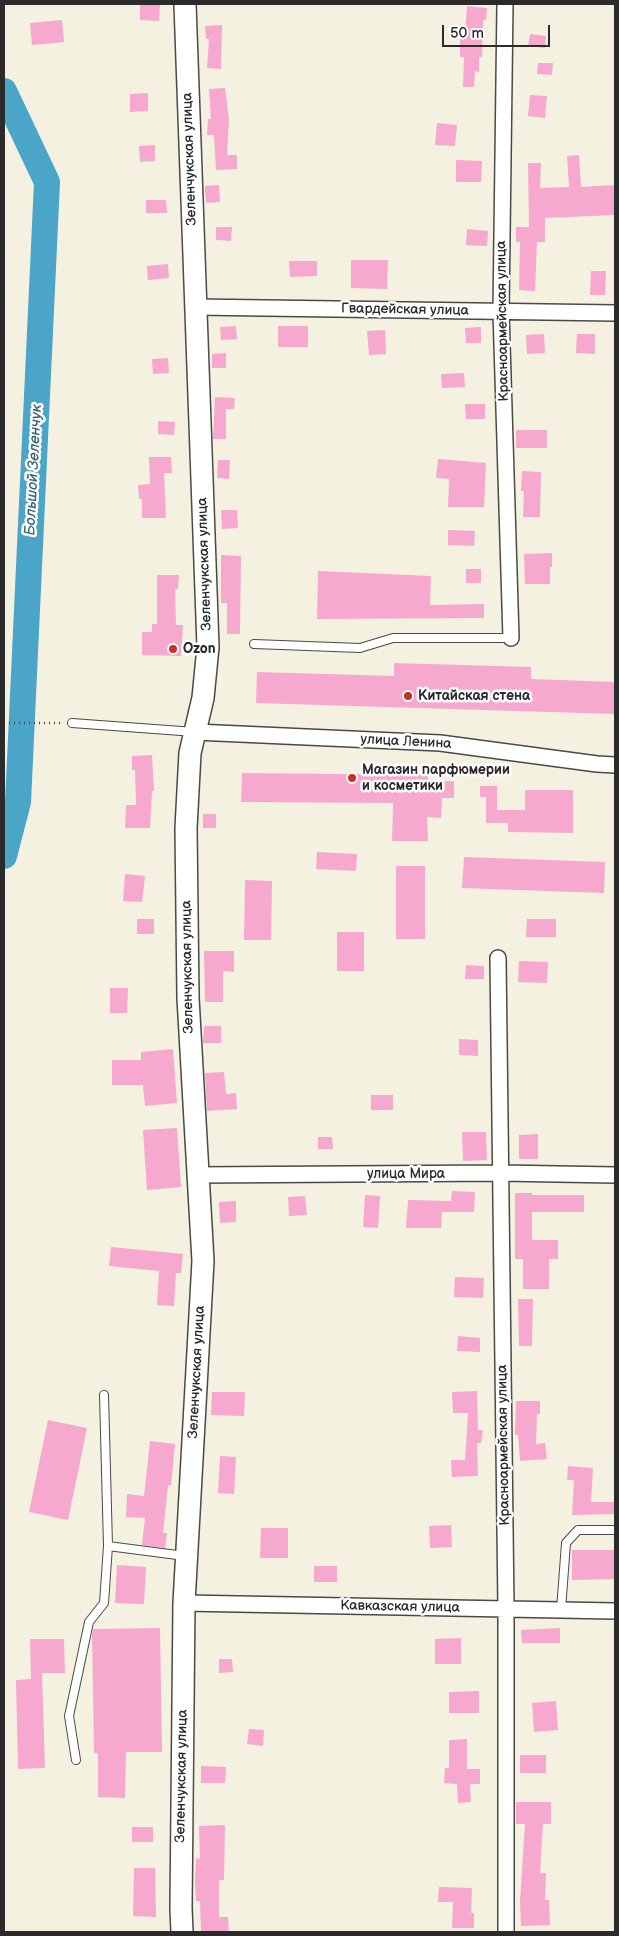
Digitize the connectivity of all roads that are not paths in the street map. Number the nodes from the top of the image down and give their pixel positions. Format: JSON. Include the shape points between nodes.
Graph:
{"nodes":[{"id":1,"x":185,"y":4,"type":"edge"},
{"id":2,"x":505,"y":4,"type":"edge"},
{"id":3,"x":195,"y":307,"type":"junction"},
{"id":4,"x":501,"y":311,"type":"junction"},
{"id":5,"x":615,"y":313,"type":"edge"},
{"id":6,"x":512,"y":638,"type":"joint"},
{"id":7,"x":254,"y":644,"type":"dead end"},
{"id":8,"x":72,"y":724,"type":"road end"},
{"id":9,"x":195,"y":732,"type":"junction"},
{"id":10,"x":615,"y":765,"type":"edge"},
{"id":11,"x":498,"y":958,"type":"dead end"},
{"id":12,"x":501,"y":1173,"type":"junction"},
{"id":13,"x":197,"y":1175,"type":"junction"},
{"id":14,"x":615,"y":1175,"type":"edge"},
{"id":15,"x":104,"y":1395,"type":"dead end"},
{"id":16,"x":615,"y":1530,"type":"edge"},
{"id":17,"x":108,"y":1546,"type":"junction"},
{"id":18,"x":187,"y":1557,"type":"junction"},
{"id":19,"x":184,"y":1603,"type":"junction"},
{"id":20,"x":506,"y":1609,"type":"junction"},
{"id":21,"x":561,"y":1610,"type":"junction"},
{"id":22,"x":615,"y":1611,"type":"edge"},
{"id":23,"x":76,"y":1760,"type":"dead end"},
{"id":24,"x":182,"y":1932,"type":"edge"},
{"id":25,"x":506,"y":1932,"type":"edge"}],
"edges":[{"from":1,"to":3,"type":"street","name":"Зеленчукская улица"},
{"from":2,"to":4,"type":"street","name":"Красноармейская улица"},
{"from":3,"to":4,"type":"street","name":"Гвардейская улица"},
{"from":3,"to":9,"type":"street","name":"Зеленчукская улица","via":[[208,647],[203,698]]},
{"from":4,"to":5,"type":"street","name":"Гвардейская улица"},
{"from":4,"to":6,"type":"street","name":"Красноармейская улица"},
{"from":6,"to":7,"type":"lane","via":[[393,638],[360,648]]},
{"from":8,"to":9,"type":"lane"},
{"from":9,"to":10,"type":"street","name":"улица Ленина","via":[[440,743]]},
{"from":9,"to":13,"type":"street","name":"Зеленчукская улица","via":[[190,753],[186,838],[188,998]]},
{"from":11,"to":12,"type":"street","name":"Красноармейская улица"},
{"from":12,"to":13,"type":"street","name":"улица Мира"},
{"from":12,"to":14,"type":"street","name":"улица Мира"},
{"from":12,"to":20,"type":"street","name":"Красноармейская улица"},
{"from":13,"to":18,"type":"street","name":"Зеленчукская улица","via":[[202,1261]]},
{"from":15,"to":17,"type":"lane"},
{"from":16,"to":21,"type":"lane","via":[[578,1530],[566,1543]]},
{"from":17,"to":18,"type":"lane"},
{"from":17,"to":23,"type":"lane","via":[[104,1603],[90,1622],[69,1716]]},
{"from":18,"to":19,"type":"street","name":"Зеленчукская улица"},
{"from":19,"to":20,"type":"street","name":"Кавказская улица"},
{"from":19,"to":24,"type":"street","name":"Зеленчукская улица"},
{"from":20,"to":21,"type":"street","name":"Кавказская улица"},
{"from":20,"to":25,"type":"street","name":"Красноармейская улица"},
{"from":21,"to":22,"type":"street","name":"Кавказская улица"}]}
